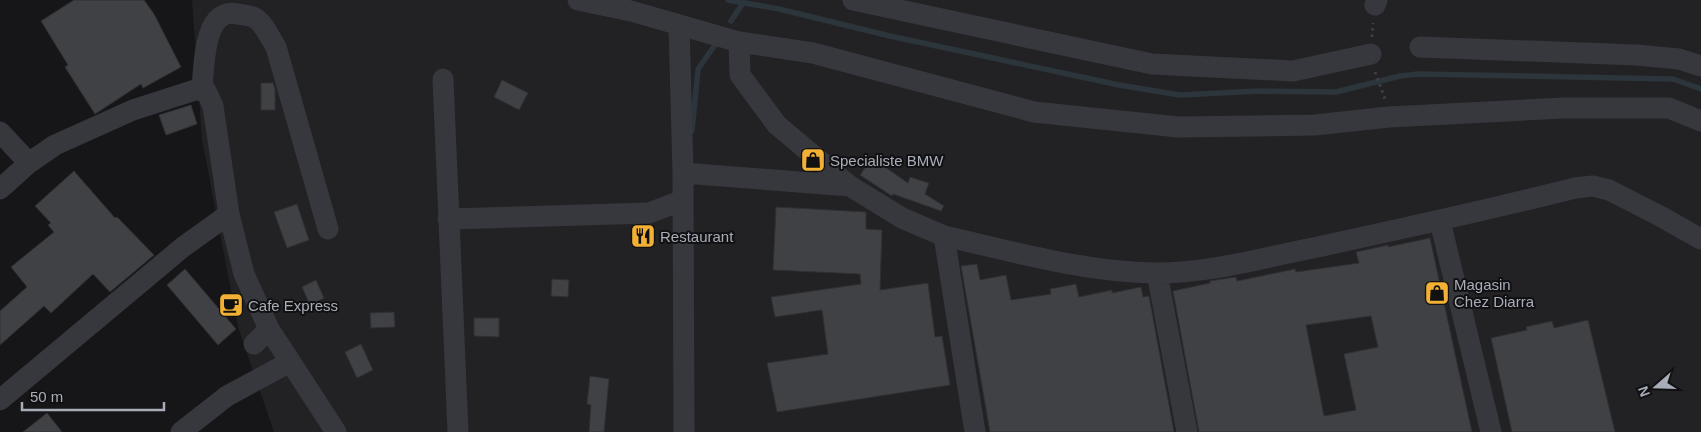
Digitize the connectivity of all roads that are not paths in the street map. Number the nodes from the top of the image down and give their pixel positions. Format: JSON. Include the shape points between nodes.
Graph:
{"nodes":[{"id":1,"x":578,"y":0,"type":"edge"},
{"id":2,"x":853,"y":0,"type":"edge"},
{"id":3,"x":679,"y":25,"type":"junction"},
{"id":4,"x":739,"y":42,"type":"junction"},
{"id":5,"x":1420,"y":47,"type":"dead end"},
{"id":6,"x":1372,"y":59,"type":"road end"},
{"id":7,"x":1701,"y":66,"type":"edge"},
{"id":8,"x":443,"y":79,"type":"dead end"},
{"id":9,"x":202,"y":90,"type":"junction"},
{"id":10,"x":1701,"y":121,"type":"edge"},
{"id":11,"x":0,"y":132,"type":"edge"},
{"id":12,"x":29,"y":163,"type":"junction"},
{"id":13,"x":683,"y":173,"type":"junction"},
{"id":14,"x":850,"y":186,"type":"junction"},
{"id":15,"x":0,"y":189,"type":"edge"},
{"id":16,"x":683,"y":200,"type":"junction"},
{"id":17,"x":230,"y":214,"type":"junction"},
{"id":18,"x":448,"y":219,"type":"junction"},
{"id":19,"x":1440,"y":221,"type":"junction"},
{"id":20,"x":328,"y":228,"type":"dead end"},
{"id":21,"x":944,"y":236,"type":"junction"},
{"id":22,"x":1701,"y":239,"type":"edge"},
{"id":23,"x":1157,"y":273,"type":"junction"},
{"id":24,"x":269,"y":329,"type":"junction"},
{"id":25,"x":254,"y":344,"type":"dead end"},
{"id":26,"x":290,"y":362,"type":"junction"},
{"id":27,"x":0,"y":400,"type":"edge"},
{"id":28,"x":182,"y":432,"type":"edge"},
{"id":29,"x":336,"y":432,"type":"edge"},
{"id":30,"x":458,"y":432,"type":"edge"},
{"id":31,"x":684,"y":432,"type":"edge"},
{"id":32,"x":976,"y":432,"type":"edge"},
{"id":33,"x":1187,"y":432,"type":"edge"},
{"id":34,"x":1491,"y":432,"type":"edge"}],
"edges":[{"from":1,"to":3,"type":"street"},
{"from":2,"to":6,"type":"street","via":[[1152,64],[1293,70]]},
{"from":3,"to":4,"type":"street"},
{"from":3,"to":13,"type":"street"},
{"from":4,"to":10,"type":"street","via":[[814,53],[1034,112],[1178,127],[1315,125],[1389,117],[1563,108],[1669,108]]},
{"from":4,"to":14,"type":"street","via":[[740,75],[776,125]]},
{"from":5,"to":7,"type":"street","via":[[1636,55],[1679,59]]},
{"from":8,"to":18,"type":"street"},
{"from":9,"to":12,"type":"street","via":[[182,93],[133,110],[55,145]]},
{"from":9,"to":17,"type":"street","via":[[210,96],[213,106]]},
{"from":9,"to":20,"type":"street","via":[[205,48],[215,20],[233,13],[254,17],[276,47]]},
{"from":11,"to":12,"type":"street"},
{"from":12,"to":15,"type":"street"},
{"from":13,"to":14,"type":"street"},
{"from":13,"to":16,"type":"street"},
{"from":14,"to":21,"type":"street","via":[[902,218]]},
{"from":16,"to":18,"type":"street","via":[[650,213]]},
{"from":16,"to":31,"type":"street"},
{"from":17,"to":24,"type":"street","via":[[244,274]]},
{"from":17,"to":27,"type":"street","via":[[183,247]]},
{"from":18,"to":30,"type":"street"},
{"from":19,"to":22,"type":"street","via":[[1593,186],[1609,190]]},
{"from":19,"to":23,"type":"street","via":[[1220,267]]},
{"from":19,"to":34,"type":"street"},
{"from":21,"to":23,"type":"street","via":[[1053,262]]},
{"from":21,"to":32,"type":"street"},
{"from":23,"to":33,"type":"street"},
{"from":24,"to":25,"type":"street"},
{"from":24,"to":26,"type":"street"},
{"from":26,"to":28,"type":"street","via":[[227,396]]},
{"from":26,"to":29,"type":"street"}]}
